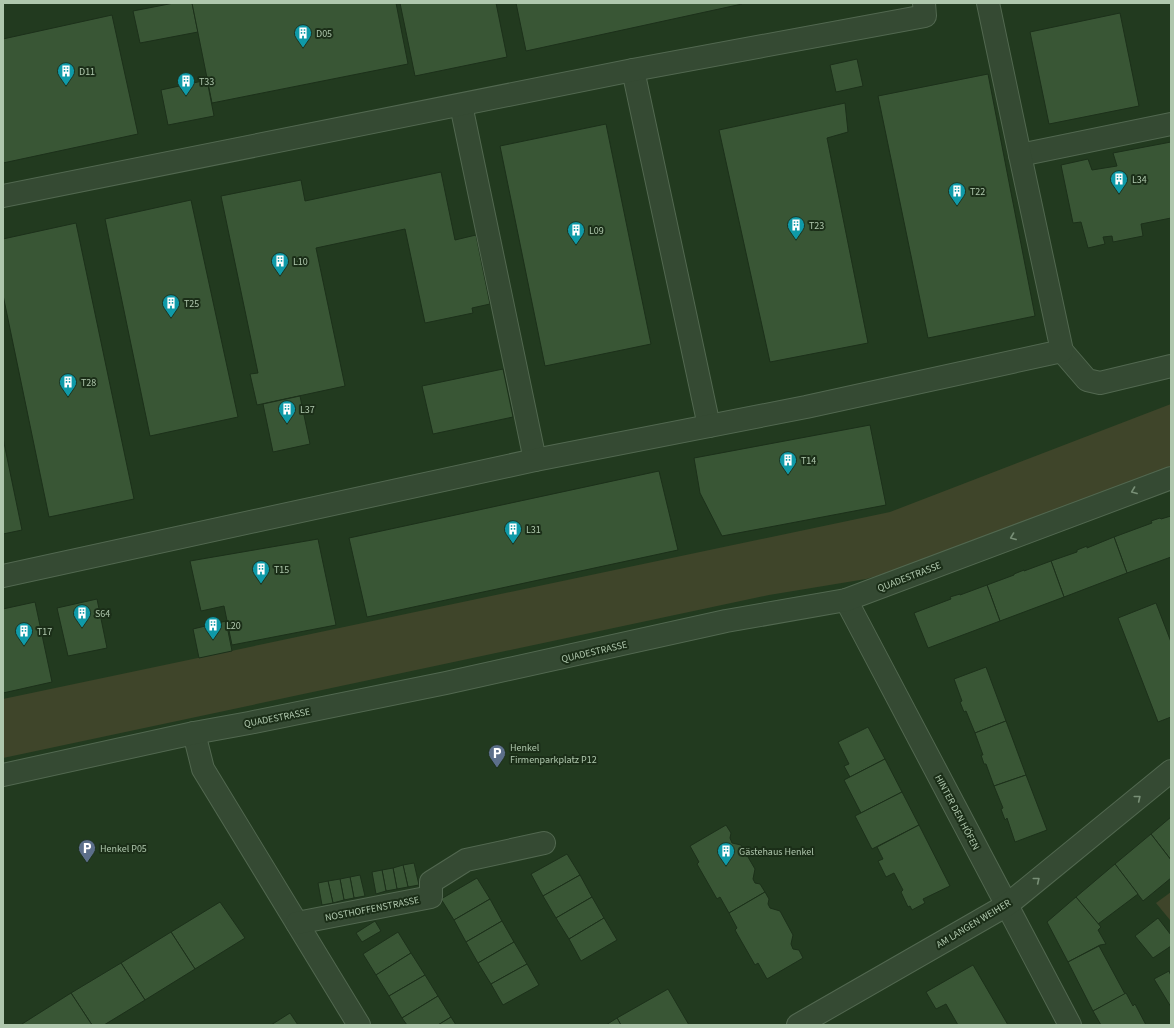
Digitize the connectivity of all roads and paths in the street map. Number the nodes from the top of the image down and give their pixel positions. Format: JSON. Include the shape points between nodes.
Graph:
{"nodes":[{"id":1,"x":924,"y":3,"type":"edge"},
{"id":2,"x":988,"y":3,"type":"edge"},
{"id":3,"x":633,"y":70,"type":"junction"},
{"id":4,"x":461,"y":105,"type":"junction"},
{"id":5,"x":1171,"y":124,"type":"edge"},
{"id":6,"x":1020,"y":155,"type":"junction"},
{"id":7,"x":3,"y":196,"type":"edge"},
{"id":8,"x":1062,"y":352,"type":"junction"},
{"id":9,"x":1171,"y":366,"type":"edge"},
{"id":10,"x":708,"y":426,"type":"junction"},
{"id":11,"x":535,"y":460,"type":"junction"},
{"id":12,"x":1171,"y":478,"type":"edge"},
{"id":13,"x":3,"y":576,"type":"edge"},
{"id":14,"x":846,"y":600,"type":"junction"},
{"id":15,"x":194,"y":733,"type":"junction"},
{"id":16,"x":1171,"y":771,"type":"edge"},
{"id":17,"x":3,"y":775,"type":"edge"},
{"id":18,"x":544,"y":843,"type":"dead end"},
{"id":19,"x":1007,"y":905,"type":"junction"},
{"id":20,"x":297,"y":923,"type":"junction"},
{"id":21,"x":359,"y":1025,"type":"edge"},
{"id":22,"x":798,"y":1025,"type":"edge"},
{"id":23,"x":1070,"y":1025,"type":"edge"}],
"edges":[{"from":1,"to":3,"type":"street","via":[[925,16]]},
{"from":2,"to":6,"type":"street"},
{"from":3,"to":4,"type":"street"},
{"from":3,"to":10,"type":"street"},
{"from":4,"to":7,"type":"street"},
{"from":4,"to":11,"type":"street"},
{"from":5,"to":6,"type":"street"},
{"from":6,"to":8,"type":"street"},
{"from":8,"to":9,"type":"street","via":[[1086,380],[1100,383]]},
{"from":8,"to":10,"type":"street"},
{"from":10,"to":11,"type":"street"},
{"from":11,"to":13,"type":"street"},
{"from":12,"to":14,"type":"street","name":"QUADESTRASSE","one_way":true},
{"from":14,"to":15,"type":"street","name":"QUADESTRASSE","via":[[726,621],[446,684]]},
{"from":14,"to":19,"type":"street","name":"HINTER DEN HÖFEN"},
{"from":15,"to":17,"type":"street","name":"QUADESTRASSE"},
{"from":15,"to":20,"type":"street","via":[[203,769]]},
{"from":19,"to":16,"type":"street","name":"AM LANGEN WEIHER","one_way":true},
{"from":18,"to":20,"type":"street","name":"NOSTHOFFENSTRASSE","via":[[466,860],[430,882],[431,897]]},
{"from":19,"to":22,"type":"street","name":"AM LANGEN WEIHER"},
{"from":19,"to":23,"type":"street","name":"HINTER DEN HÖFEN"},
{"from":20,"to":21,"type":"street"}]}
